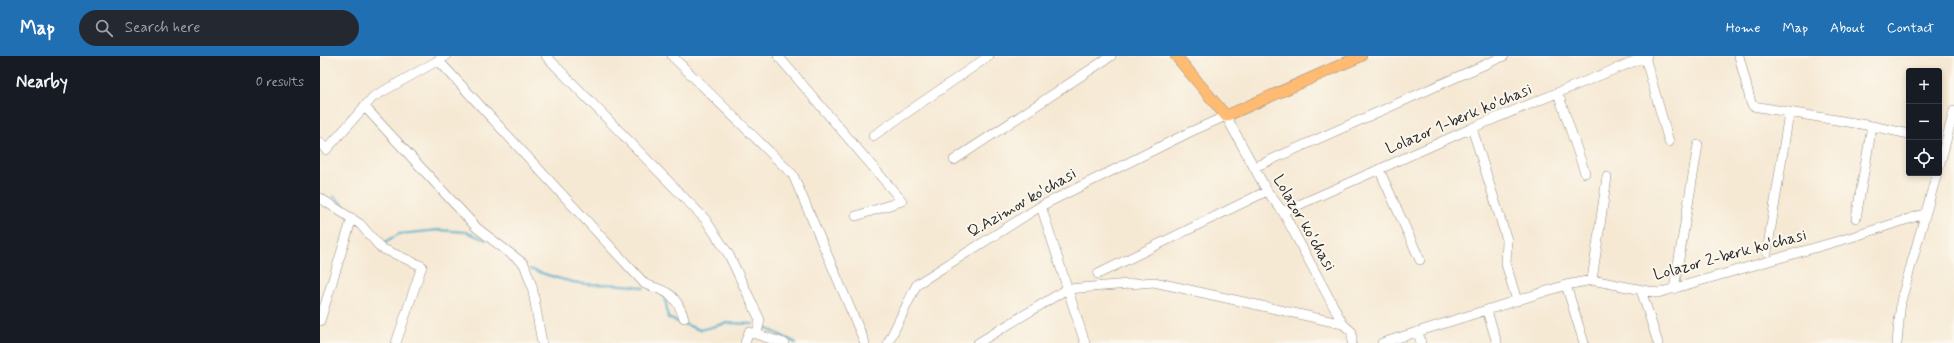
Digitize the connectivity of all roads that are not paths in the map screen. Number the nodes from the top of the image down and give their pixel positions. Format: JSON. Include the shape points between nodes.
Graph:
{"nodes":[{"id":1,"x":546,"y":56,"type":"edge"},
{"id":2,"x":672,"y":56,"type":"edge"},
{"id":3,"x":778,"y":56,"type":"edge"},
{"id":4,"x":989,"y":56,"type":"edge"},
{"id":5,"x":1111,"y":56,"type":"edge"},
{"id":6,"x":1176,"y":56,"type":"edge"},
{"id":7,"x":1361,"y":56,"type":"edge"},
{"id":8,"x":1504,"y":56,"type":"edge"},
{"id":9,"x":1646,"y":56,"type":"edge"},
{"id":10,"x":1739,"y":56,"type":"edge"},
{"id":11,"x":444,"y":57,"type":"edge"},
{"id":12,"x":1558,"y":94,"type":"junction"},
{"id":13,"x":364,"y":106,"type":"junction"},
{"id":14,"x":1954,"y":111,"type":"edge"},
{"id":15,"x":1789,"y":113,"type":"junction"},
{"id":16,"x":1226,"y":116,"type":"junction"},
{"id":17,"x":1872,"y":126,"type":"junction"},
{"id":18,"x":1472,"y":128,"type":"junction"},
{"id":19,"x":1906,"y":133,"type":"edge"},
{"id":20,"x":873,"y":136,"type":"dead end"},
{"id":21,"x":1943,"y":141,"type":"edge"},
{"id":22,"x":320,"y":142,"type":"edge"},
{"id":23,"x":1669,"y":142,"type":"dead end"},
{"id":24,"x":1698,"y":145,"type":"dead end"},
{"id":25,"x":326,"y":150,"type":"junction"},
{"id":26,"x":320,"y":158,"type":"edge"},
{"id":27,"x":954,"y":160,"type":"dead end"},
{"id":28,"x":1255,"y":167,"type":"junction"},
{"id":29,"x":1379,"y":169,"type":"junction"},
{"id":30,"x":1585,"y":174,"type":"dead end"},
{"id":31,"x":1936,"y":176,"type":"edge"},
{"id":32,"x":1607,"y":177,"type":"dead end"},
{"id":33,"x":1267,"y":190,"type":"junction"},
{"id":34,"x":320,"y":198,"type":"edge"},
{"id":35,"x":1041,"y":206,"type":"junction"},
{"id":36,"x":1283,"y":212,"type":"junction"},
{"id":37,"x":1924,"y":214,"type":"junction"},
{"id":38,"x":856,"y":216,"type":"dead end"},
{"id":39,"x":352,"y":218,"type":"junction"},
{"id":40,"x":1856,"y":218,"type":"dead end"},
{"id":41,"x":1767,"y":252,"type":"dead end"},
{"id":42,"x":1420,"y":260,"type":"dead end"},
{"id":43,"x":1098,"y":274,"type":"dead end"},
{"id":44,"x":1592,"y":280,"type":"junction"},
{"id":45,"x":1566,"y":285,"type":"junction"},
{"id":46,"x":1067,"y":289,"type":"junction"},
{"id":47,"x":1674,"y":289,"type":"junction"},
{"id":48,"x":1641,"y":290,"type":"junction"},
{"id":49,"x":1518,"y":301,"type":"junction"},
{"id":50,"x":1487,"y":311,"type":"junction"},
{"id":51,"x":684,"y":318,"type":"dead end"},
{"id":52,"x":320,"y":321,"type":"edge"},
{"id":53,"x":1343,"y":324,"type":"junction"},
{"id":54,"x":1418,"y":332,"type":"junction"},
{"id":55,"x":758,"y":334,"type":"junction"},
{"id":56,"x":396,"y":343,"type":"edge"},
{"id":57,"x":542,"y":343,"type":"edge"},
{"id":58,"x":745,"y":343,"type":"edge"},
{"id":59,"x":784,"y":343,"type":"edge"},
{"id":60,"x":865,"y":343,"type":"edge"},
{"id":61,"x":888,"y":343,"type":"edge"},
{"id":62,"x":978,"y":343,"type":"edge"},
{"id":63,"x":1085,"y":343,"type":"edge"},
{"id":64,"x":1352,"y":343,"type":"edge"},
{"id":65,"x":1382,"y":343,"type":"edge"},
{"id":66,"x":1421,"y":343,"type":"edge"},
{"id":67,"x":1497,"y":343,"type":"edge"},
{"id":68,"x":1584,"y":343,"type":"edge"},
{"id":69,"x":1658,"y":343,"type":"edge"},
{"id":70,"x":1897,"y":343,"type":"edge"}],
"edges":[{"from":1,"to":55,"type":"street","via":[[705,219],[729,255],[760,320]]},
{"from":2,"to":60,"type":"street","via":[[794,175]]},
{"from":3,"to":38,"type":"street","via":[[902,201]]},
{"from":4,"to":20,"type":"street"},
{"from":5,"to":27,"type":"street"},
{"from":6,"to":16,"type":"main road"},
{"from":7,"to":16,"type":"main road"},
{"from":8,"to":28,"type":"street"},
{"from":9,"to":12,"type":"street","name":"Lolazor 1-berk ko'chasi"},
{"from":9,"to":23,"type":"street"},
{"from":10,"to":15,"type":"street","via":[[1753,106]]},
{"from":11,"to":13,"type":"street","via":[[373,97]]},
{"from":11,"to":51,"type":"street","via":[[645,284],[667,291],[679,303]]},
{"from":12,"to":18,"type":"street","name":"Lolazor 1-berk ko'chasi"},
{"from":12,"to":30,"type":"street"},
{"from":13,"to":25,"type":"street"},
{"from":13,"to":57,"type":"street","via":[[477,228],[524,264],[532,286]]},
{"from":14,"to":21,"type":"street"},
{"from":15,"to":17,"type":"street"},
{"from":15,"to":41,"type":"street"},
{"from":16,"to":28,"type":"street","name":"Lolazor ko'chasi"},
{"from":16,"to":35,"type":"street","name":"Q.Azimov ko'chasi"},
{"from":17,"to":19,"type":"street"},
{"from":17,"to":40,"type":"street"},
{"from":18,"to":29,"type":"street","name":"Lolazor 1-berk ko'chasi"},
{"from":18,"to":49,"type":"street","via":[[1507,240],[1506,264]]},
{"from":22,"to":25,"type":"street"},
{"from":24,"to":47,"type":"street"},
{"from":25,"to":26,"type":"street"},
{"from":28,"to":33,"type":"street","name":"Lolazor ko'chasi"},
{"from":29,"to":36,"type":"street","name":"Lolazor 1-berk ko'chasi"},
{"from":29,"to":42,"type":"street"},
{"from":31,"to":37,"type":"street"},
{"from":32,"to":44,"type":"street"},
{"from":33,"to":36,"type":"street","name":"Lolazor ko'chasi"},
{"from":33,"to":43,"type":"street"},
{"from":34,"to":39,"type":"street"},
{"from":35,"to":46,"type":"street"},
{"from":35,"to":61,"type":"street","name":"Q.Azimov ko'chasi","via":[[917,284]]},
{"from":36,"to":53,"type":"street","name":"Lolazor ko'chasi"},
{"from":37,"to":47,"type":"street","name":"Lolazor 2-berk ko'chasi"},
{"from":37,"to":70,"type":"street","via":[[1901,301]]},
{"from":39,"to":52,"type":"street"},
{"from":39,"to":56,"type":"street","via":[[381,248],[422,266]]},
{"from":44,"to":45,"type":"street","name":"Lolazor 2-berk ko'chasi"},
{"from":44,"to":48,"type":"street","name":"Lolazor 2-berk ko'chasi"},
{"from":45,"to":49,"type":"street","name":"Lolazor 2-berk ko'chasi"},
{"from":45,"to":68,"type":"street"},
{"from":46,"to":53,"type":"street","via":[[1154,282]]},
{"from":46,"to":62,"type":"street"},
{"from":46,"to":63,"type":"street"},
{"from":47,"to":48,"type":"street","name":"Lolazor 2-berk ko'chasi","via":[[1658,293]]},
{"from":48,"to":69,"type":"street"},
{"from":49,"to":50,"type":"street","name":"Lolazor 2-berk ko'chasi"},
{"from":50,"to":54,"type":"street","name":"Lolazor 2-berk ko'chasi"},
{"from":50,"to":67,"type":"street"},
{"from":53,"to":64,"type":"street","name":"Lolazor ko'chasi","via":[[1352,332]]},
{"from":54,"to":65,"type":"street","name":"Lolazor 2-berk ko'chasi"},
{"from":54,"to":66,"type":"street"},
{"from":55,"to":58,"type":"street","via":[[749,332]]},
{"from":55,"to":59,"type":"street"}]}
